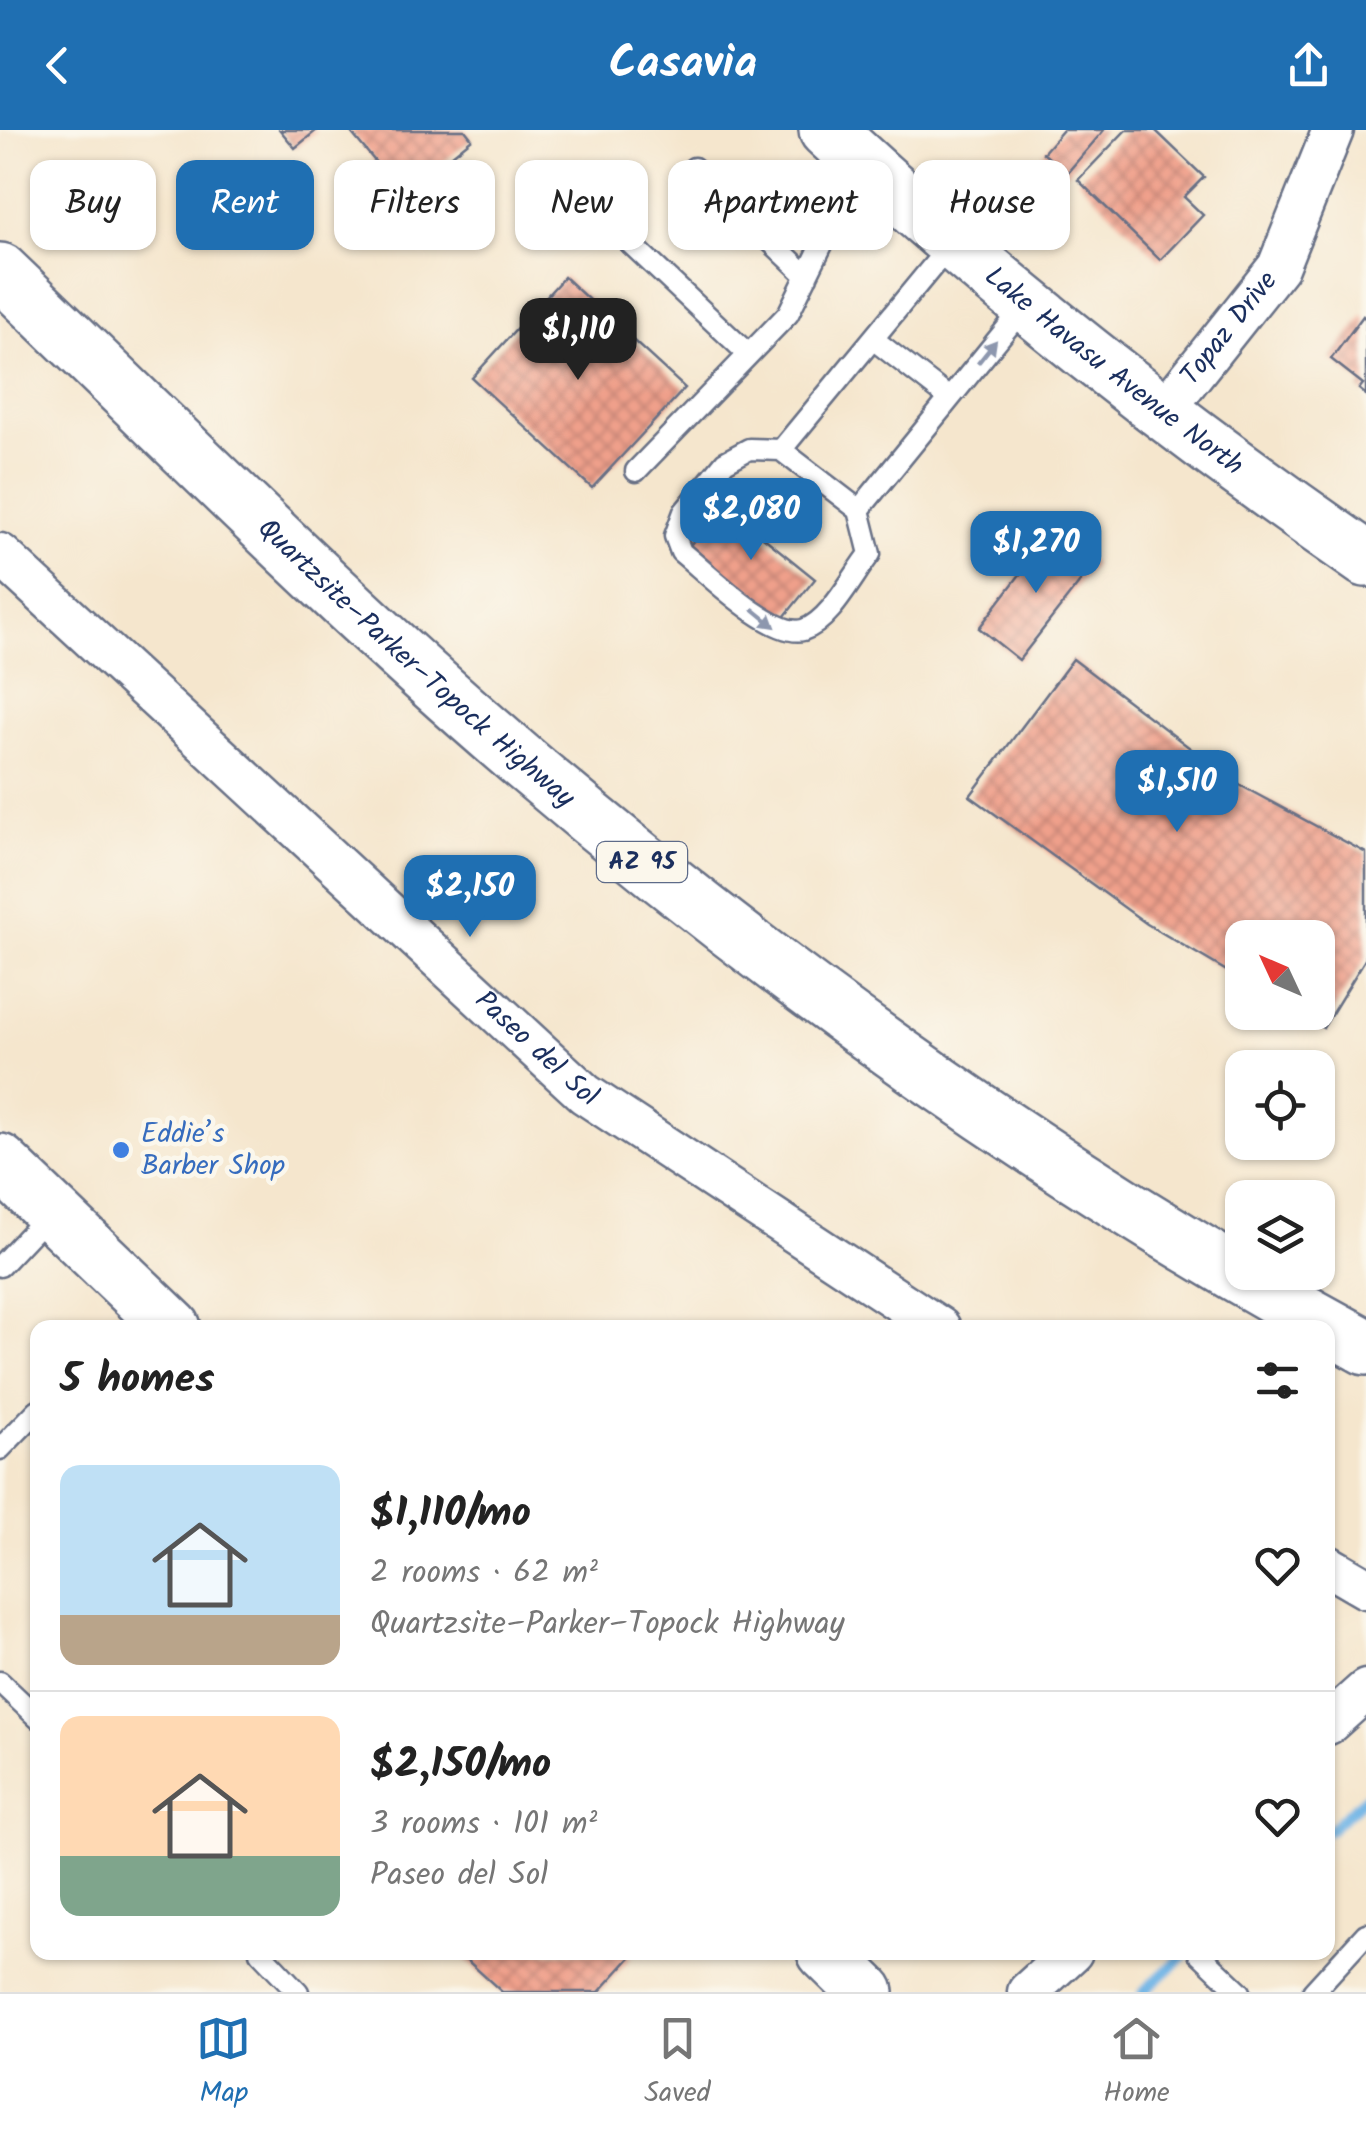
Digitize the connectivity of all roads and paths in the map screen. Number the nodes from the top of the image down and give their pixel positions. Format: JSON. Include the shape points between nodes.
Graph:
{"nodes":[{"id":1,"x":1334,"y":130,"type":"edge"},
{"id":2,"x":844,"y":142,"type":"edge"},
{"id":3,"x":913,"y":206,"type":"edge"},
{"id":4,"x":637,"y":250,"type":"edge"},
{"id":5,"x":781,"y":250,"type":"edge"},
{"id":6,"x":945,"y":250,"type":"edge"},
{"id":7,"x":961,"y":250,"type":"edge"},
{"id":8,"x":0,"y":271,"type":"edge"},
{"id":9,"x":808,"y":276,"type":"junction"},
{"id":10,"x":1025,"y":305,"type":"junction"},
{"id":11,"x":873,"y":339,"type":"junction"},
{"id":12,"x":748,"y":354,"type":"junction"},
{"id":13,"x":950,"y":398,"type":"junction"},
{"id":14,"x":1162,"y":413,"type":"junction"},
{"id":15,"x":781,"y":450,"type":"junction"},
{"id":16,"x":636,"y":471,"type":"dead end"},
{"id":17,"x":859,"y":510,"type":"junction"},
{"id":18,"x":0,"y":554,"type":"edge"},
{"id":19,"x":1366,"y":559,"type":"edge"},
{"id":20,"x":0,"y":1162,"type":"edge"},
{"id":21,"x":51,"y":1212,"type":"junction"},
{"id":22,"x":0,"y":1266,"type":"edge"},
{"id":23,"x":165,"y":1320,"type":"edge"},
{"id":24,"x":928,"y":1320,"type":"edge"},
{"id":25,"x":1319,"y":1320,"type":"edge"},
{"id":26,"x":1335,"y":1329,"type":"edge"},
{"id":27,"x":1366,"y":1347,"type":"edge"},
{"id":28,"x":30,"y":1418,"type":"edge"},
{"id":29,"x":0,"y":1449,"type":"edge"},
{"id":30,"x":1335,"y":1570,"type":"edge"},
{"id":31,"x":1366,"y":1588,"type":"edge"},
{"id":32,"x":0,"y":1682,"type":"edge"},
{"id":33,"x":1366,"y":1690,"type":"edge"},
{"id":34,"x":30,"y":1710,"type":"edge"},
{"id":35,"x":1335,"y":1718,"type":"edge"},
{"id":36,"x":1366,"y":1934,"type":"edge"},
{"id":37,"x":268,"y":1960,"type":"edge"},
{"id":38,"x":833,"y":1960,"type":"edge"},
{"id":39,"x":1063,"y":1960,"type":"edge"},
{"id":40,"x":1206,"y":1960,"type":"edge"},
{"id":41,"x":298,"y":1992,"type":"edge"},
{"id":42,"x":866,"y":1992,"type":"edge"},
{"id":43,"x":1028,"y":1992,"type":"edge"},
{"id":44,"x":1240,"y":1992,"type":"edge"},
{"id":45,"x":1312,"y":1992,"type":"edge"}],
"edges":[{"from":1,"to":14,"type":"street","name":"Topaz Drive","via":[[1278,267]]},
{"from":2,"to":3,"type":"main road","name":"Lake Havasu Avenue North"},
{"from":2,"to":9,"type":"lane","via":[[840,210]]},
{"from":4,"to":12,"type":"lane"},
{"from":5,"to":9,"type":"lane"},
{"from":6,"to":11,"type":"lane"},
{"from":7,"to":10,"type":"main road","name":"Lake Havasu Avenue North"},
{"from":8,"to":25,"type":"main road","name":"Quartzsite–Parker–Topock Highway","number":"AZ 95","via":[[400,652],[646,865],[774,965],[1026,1143]]},
{"from":9,"to":12,"type":"lane","via":[[788,314]]},
{"from":13,"to":10,"type":"lane","one_way":true},
{"from":10,"to":14,"type":"main road","name":"Lake Havasu Avenue North"},
{"from":11,"to":13,"type":"lane"},
{"from":11,"to":15,"type":"lane"},
{"from":12,"to":16,"type":"lane"},
{"from":13,"to":17,"type":"lane"},
{"from":14,"to":19,"type":"main road","name":"Lake Havasu Avenue North"},
{"from":15,"to":17,"type":"lane"},
{"from":15,"to":17,"type":"lane","one_way":true,"via":[[750,449],[725,462],[684,512],[676,536],[680,552],[778,629],[803,630],[820,618],[870,554]]},
{"from":18,"to":24,"type":"street","name":"Paseo del Sol","via":[[585,1094]]},
{"from":20,"to":21,"type":"main road"},
{"from":21,"to":22,"type":"lane"},
{"from":21,"to":23,"type":"main road"},
{"from":26,"to":27,"type":"main road","name":"Quartzsite–Parker–Topock Highway","number":"AZ 95"},
{"from":28,"to":29,"type":"lane"},
{"from":30,"to":31,"type":"street"},
{"from":32,"to":34,"type":"lane"},
{"from":33,"to":35,"type":"street"},
{"from":36,"to":45,"type":"lane"},
{"from":37,"to":41,"type":"lane"},
{"from":38,"to":42,"type":"main road"},
{"from":39,"to":43,"type":"street"},
{"from":40,"to":44,"type":"lane"}]}
